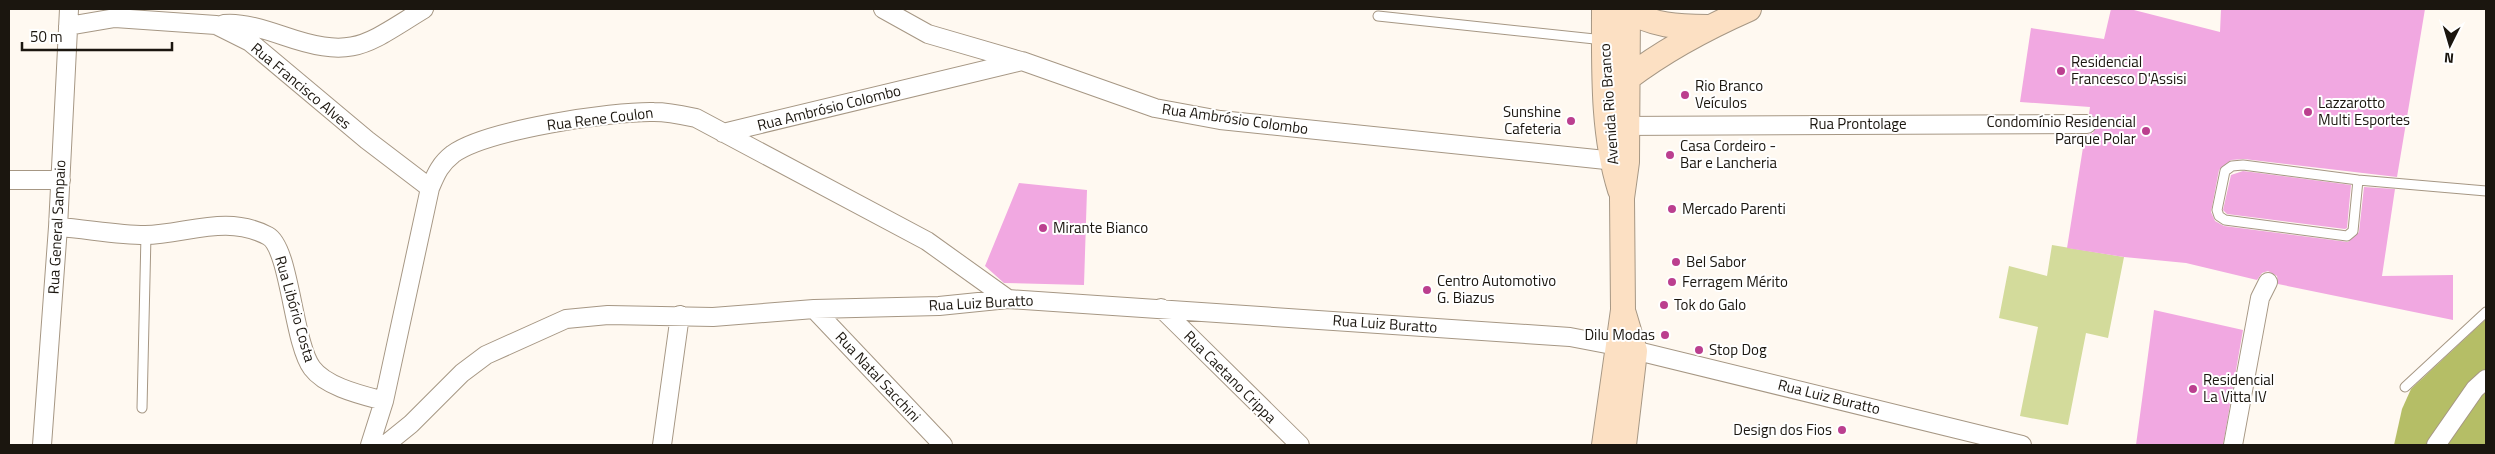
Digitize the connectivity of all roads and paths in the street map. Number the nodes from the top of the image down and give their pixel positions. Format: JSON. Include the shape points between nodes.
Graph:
{"nodes":[{"id":1,"x":424,"y":9,"type":"edge"},
{"id":2,"x":883,"y":9,"type":"edge"},
{"id":3,"x":1604,"y":9,"type":"edge"},
{"id":4,"x":1628,"y":9,"type":"edge"},
{"id":5,"x":1749,"y":9,"type":"edge"},
{"id":6,"x":1378,"y":16,"type":"dead end"},
{"id":7,"x":68,"y":17,"type":"edge"},
{"id":8,"x":216,"y":25,"type":"junction"},
{"id":9,"x":1709,"y":27,"type":"junction"},
{"id":10,"x":1604,"y":40,"type":"junction"},
{"id":11,"x":1022,"y":61,"type":"junction"},
{"id":12,"x":1628,"y":78,"type":"junction"},
{"id":13,"x":2087,"y":124,"type":"dead end"},
{"id":14,"x":1618,"y":126,"type":"junction"},
{"id":15,"x":723,"y":133,"type":"junction"},
{"id":16,"x":1619,"y":162,"type":"junction"},
{"id":17,"x":9,"y":180,"type":"edge"},
{"id":18,"x":61,"y":180,"type":"junction"},
{"id":19,"x":2358,"y":180,"type":"junction"},
{"id":20,"x":430,"y":188,"type":"junction"},
{"id":21,"x":2486,"y":191,"type":"edge"},
{"id":22,"x":58,"y":227,"type":"junction"},
{"id":23,"x":146,"y":235,"type":"junction"},
{"id":24,"x":2268,"y":282,"type":"dead end"},
{"id":25,"x":1008,"y":299,"type":"junction"},
{"id":26,"x":814,"y":308,"type":"junction"},
{"id":27,"x":1161,"y":308,"type":"junction"},
{"id":28,"x":2486,"y":312,"type":"edge"},
{"id":29,"x":680,"y":315,"type":"junction"},
{"id":30,"x":1626,"y":348,"type":"junction"},
{"id":31,"x":2486,"y":379,"type":"edge"},
{"id":32,"x":2406,"y":387,"type":"dead end"},
{"id":33,"x":384,"y":401,"type":"junction"},
{"id":34,"x":142,"y":408,"type":"dead end"},
{"id":35,"x":42,"y":445,"type":"edge"},
{"id":36,"x":370,"y":445,"type":"edge"},
{"id":37,"x":385,"y":445,"type":"edge"},
{"id":38,"x":662,"y":445,"type":"edge"},
{"id":39,"x":943,"y":445,"type":"edge"},
{"id":40,"x":1300,"y":445,"type":"edge"},
{"id":41,"x":1604,"y":445,"type":"edge"},
{"id":42,"x":1624,"y":445,"type":"edge"},
{"id":43,"x":2022,"y":445,"type":"edge"},
{"id":44,"x":2233,"y":445,"type":"edge"},
{"id":45,"x":2436,"y":445,"type":"edge"}],
"edges":[{"from":1,"to":8,"type":"street","via":[[370,42],[345,49],[305,44],[268,31]]},
{"from":2,"to":11,"type":"street","via":[[928,34]]},
{"from":3,"to":10,"type":"main road","name":"Avenida Rio Branco"},
{"from":4,"to":9,"type":"main road","via":[[1666,26]]},
{"from":4,"to":12,"type":"main road","name":"Avenida Rio Branco"},
{"from":5,"to":9,"type":"main road"},
{"from":6,"to":10,"type":"lane"},
{"from":7,"to":8,"type":"street","name":"Rua Francisco Alves"},
{"from":7,"to":18,"type":"street","name":"Rua General Sampaio"},
{"from":8,"to":20,"type":"street","name":"Rua Francisco Alves","via":[[250,42]]},
{"from":9,"to":12,"type":"main road","via":[[1667,50]]},
{"from":10,"to":14,"type":"main road","name":"Avenida Rio Branco"},
{"from":11,"to":15,"type":"street","name":"Rua Ambrósio Colombo"},
{"from":11,"to":16,"type":"street","name":"Rua Ambrósio Colombo","via":[[1155,108],[1220,120]]},
{"from":12,"to":14,"type":"main road","name":"Avenida Rio Branco"},
{"from":13,"to":14,"type":"street","name":"Rua Prontolage"},
{"from":14,"to":16,"type":"main road","name":"Avenida Rio Branco"},
{"from":15,"to":20,"type":"street","name":"Rua Rene Coulon","via":[[696,118],[674,113],[653,112],[555,122],[472,144],[439,166]]},
{"from":15,"to":25,"type":"street","name":"Rua Rene Coulon","via":[[927,241]]},
{"from":16,"to":30,"type":"main road","name":"Avenida Rio Branco"},
{"from":17,"to":18,"type":"street"},
{"from":18,"to":22,"type":"street","name":"Rua General Sampaio"},
{"from":19,"to":19,"type":"lane","via":[[2232,166],[2225,171],[2217,210],[2225,220],[2347,236],[2353,231]]},
{"from":19,"to":21,"type":"lane"},
{"from":20,"to":33,"type":"street","name":"Rua Rene Coulon"},
{"from":22,"to":23,"type":"street","name":"Rua Libório Costa"},
{"from":22,"to":35,"type":"street","name":"Rua General Sampaio"},
{"from":23,"to":33,"type":"street","name":"Rua Libório Costa","via":[[229,225],[270,237],[279,252],[302,345],[312,368],[350,392]]},
{"from":23,"to":34,"type":"lane"},
{"from":24,"to":44,"type":"street","via":[[2260,298]]},
{"from":25,"to":26,"type":"street","name":"Rua Luiz Buratto","via":[[939,306]]},
{"from":25,"to":27,"type":"street","name":"Rua Luiz Buratto"},
{"from":26,"to":29,"type":"street","name":"Rua Luiz Buratto","via":[[714,316]]},
{"from":26,"to":39,"type":"street","name":"Rua Natal Sacchini"},
{"from":27,"to":30,"type":"street","name":"Rua Luiz Buratto","via":[[1570,337]]},
{"from":27,"to":40,"type":"street","name":"Rua Caetano Crippa"},
{"from":28,"to":32,"type":"lane"},
{"from":29,"to":37,"type":"street","name":"Rua Luiz Buratto","via":[[608,315],[566,319],[526,335],[486,355],[462,373]]},
{"from":29,"to":38,"type":"street"},
{"from":30,"to":41,"type":"main road","name":"Avenida Rio Branco","via":[[1613,394]]},
{"from":30,"to":42,"type":"main road","name":"Avenida Rio Branco"},
{"from":30,"to":43,"type":"street","name":"Rua Luiz Buratto"},
{"from":31,"to":45,"type":"street","via":[[2475,389]]},
{"from":33,"to":36,"type":"street","name":"Rua Rene Coulon"}]}
